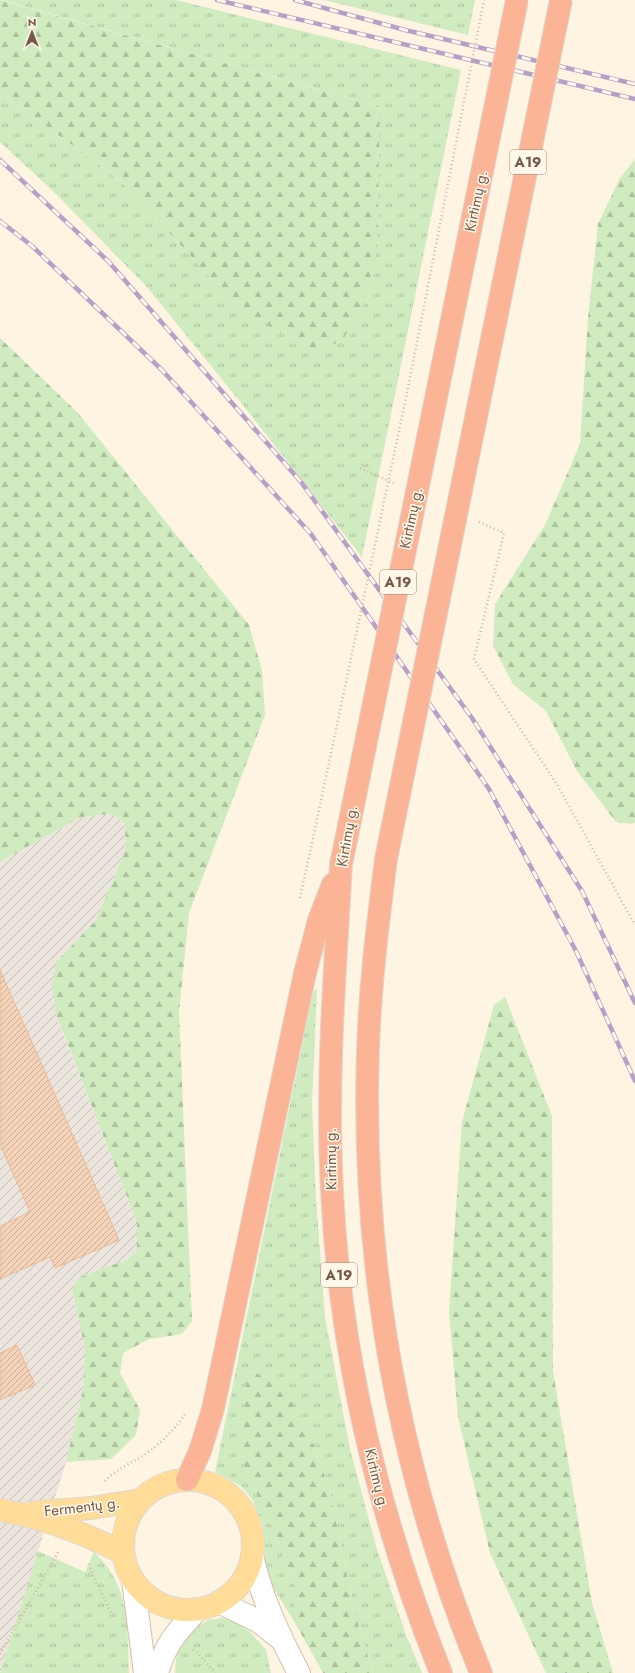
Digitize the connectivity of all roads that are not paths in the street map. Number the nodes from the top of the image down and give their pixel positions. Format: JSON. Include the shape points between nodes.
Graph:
{"nodes":[{"id":1,"x":517,"y":0,"type":"edge"},
{"id":2,"x":561,"y":0,"type":"edge"},
{"id":3,"x":342,"y":857,"type":"junction"},
{"id":4,"x":188,"y":1480,"type":"junction"},
{"id":5,"x":140,"y":1500,"type":"junction"},
{"id":6,"x":0,"y":1510,"type":"edge"},
{"id":7,"x":24,"y":1514,"type":"junction"},
{"id":8,"x":123,"y":1553,"type":"junction"},
{"id":9,"x":252,"y":1555,"type":"junction"},
{"id":10,"x":134,"y":1580,"type":"junction"},
{"id":11,"x":219,"y":1602,"type":"junction"},
{"id":12,"x":198,"y":1609,"type":"junction"},
{"id":13,"x":282,"y":1640,"type":"junction"},
{"id":14,"x":146,"y":1673,"type":"edge"},
{"id":15,"x":157,"y":1673,"type":"edge"},
{"id":16,"x":299,"y":1673,"type":"edge"},
{"id":17,"x":441,"y":1673,"type":"edge"},
{"id":18,"x":481,"y":1673,"type":"edge"}],
"edges":[{"from":1,"to":3,"type":"highway","name":"Kirtimų g.","number":"A19","bridge":true},
{"from":2,"to":18,"type":"highway","number":"A19","bridge":true,"via":[[386,859],[372,985],[368,1050],[370,1189],[379,1295],[387,1349],[416,1482],[436,1550]]},
{"from":3,"to":4,"type":"highway","via":[[319,920],[305,973],[213,1409]]},
{"from":3,"to":17,"type":"highway","name":"Kirtimų g.","number":"A19","via":[[331,1052],[330,1136],[335,1243],[360,1407],[379,1487],[401,1566]]},
{"from":4,"to":5,"type":"main road","via":[[170,1482],[154,1489]]},
{"from":4,"to":9,"type":"main road","via":[[206,1482],[223,1490],[237,1503],[249,1524]]},
{"from":5,"to":7,"type":"main road","name":"Fermentų g.","via":[[91,1508]]},
{"from":5,"to":8,"type":"main road","via":[[126,1524]]},
{"from":6,"to":7,"type":"main road","name":"Fermentų g."},
{"from":7,"to":8,"type":"main road","name":"Fermentų g."},
{"from":8,"to":10,"type":"main road"},
{"from":9,"to":11,"type":"main road","via":[[241,1582]]},
{"from":9,"to":13,"type":"street","via":[[264,1600]]},
{"from":10,"to":12,"type":"main road","via":[[146,1594],[162,1604],[180,1609]]},
{"from":10,"to":14,"type":"street"},
{"from":11,"to":12,"type":"main road"},
{"from":11,"to":13,"type":"street","via":[[258,1621]]},
{"from":12,"to":15,"type":"street","via":[[171,1639]]},
{"from":13,"to":16,"type":"street"}]}
